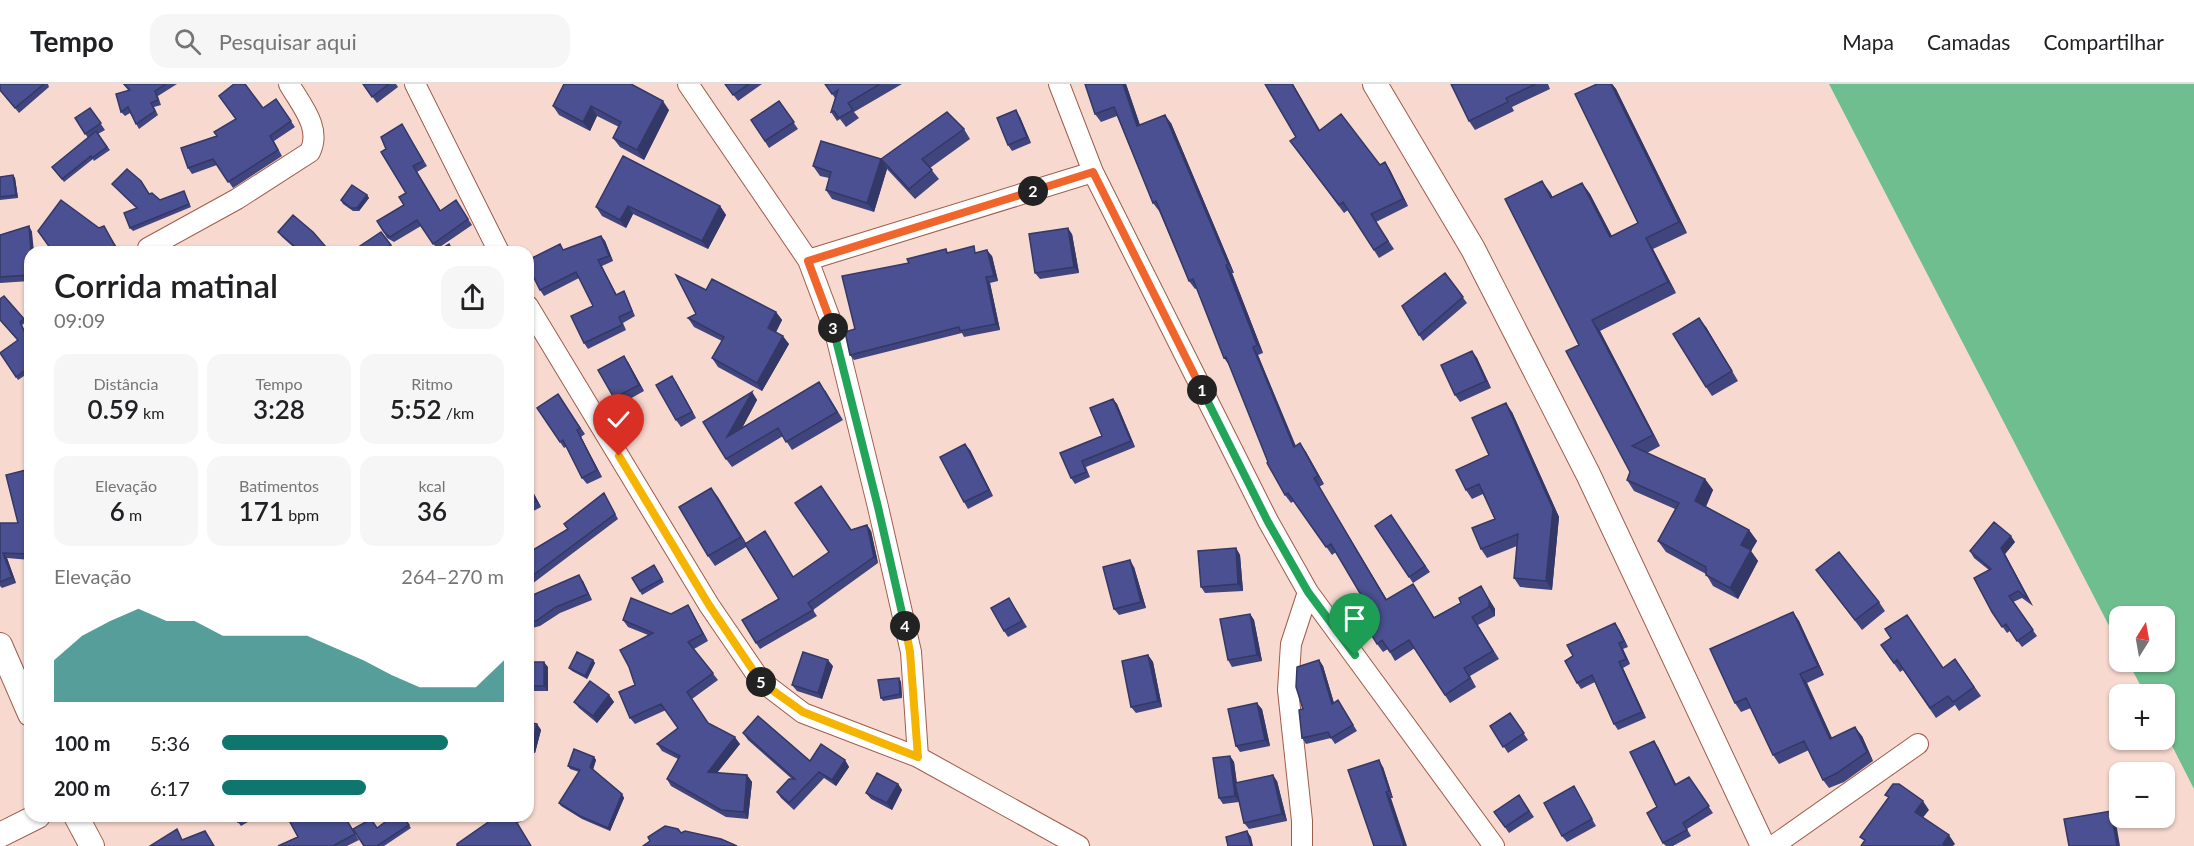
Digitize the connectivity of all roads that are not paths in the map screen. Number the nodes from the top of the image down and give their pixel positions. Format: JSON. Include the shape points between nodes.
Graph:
{"nodes":[{"id":1,"x":289,"y":84,"type":"edge"},
{"id":2,"x":415,"y":84,"type":"edge"},
{"id":3,"x":688,"y":84,"type":"edge"},
{"id":4,"x":1059,"y":84,"type":"edge"},
{"id":5,"x":1375,"y":84,"type":"edge"},
{"id":6,"x":1093,"y":172,"type":"junction"},
{"id":7,"x":152,"y":246,"type":"edge"},
{"id":8,"x":496,"y":246,"type":"edge"},
{"id":9,"x":808,"y":261,"type":"junction"},
{"id":10,"x":534,"y":316,"type":"edge"},
{"id":11,"x":1308,"y":592,"type":"junction"},
{"id":12,"x":0,"y":645,"type":"edge"},
{"id":13,"x":24,"y":700,"type":"edge"},
{"id":14,"x":1918,"y":744,"type":"dead end"},
{"id":15,"x":918,"y":757,"type":"junction"},
{"id":16,"x":26,"y":822,"type":"edge"},
{"id":17,"x":79,"y":822,"type":"edge"},
{"id":18,"x":0,"y":835,"type":"edge"},
{"id":19,"x":92,"y":846,"type":"edge"},
{"id":20,"x":1079,"y":846,"type":"edge"},
{"id":21,"x":1302,"y":846,"type":"edge"},
{"id":22,"x":1494,"y":846,"type":"edge"},
{"id":23,"x":1763,"y":846,"type":"edge"},
{"id":24,"x":1773,"y":846,"type":"edge"}],
"edges":[{"from":1,"to":7,"type":"street","via":[[314,129],[310,152],[237,199]]},
{"from":2,"to":8,"type":"street"},
{"from":3,"to":9,"type":"street"},
{"from":4,"to":6,"type":"street"},
{"from":5,"to":23,"type":"street","via":[[1473,249],[1588,474]]},
{"from":6,"to":9,"type":"street"},
{"from":6,"to":11,"type":"street","via":[[1268,522]]},
{"from":9,"to":15,"type":"street","via":[[835,332],[908,641]]},
{"from":10,"to":15,"type":"street","via":[[709,605],[761,681],[803,712]]},
{"from":11,"to":21,"type":"street","via":[[1291,644],[1288,690]]},
{"from":11,"to":22,"type":"street"},
{"from":12,"to":13,"type":"street"},
{"from":14,"to":24,"type":"street"},
{"from":15,"to":20,"type":"street"},
{"from":16,"to":18,"type":"street"},
{"from":17,"to":19,"type":"street"}]}
